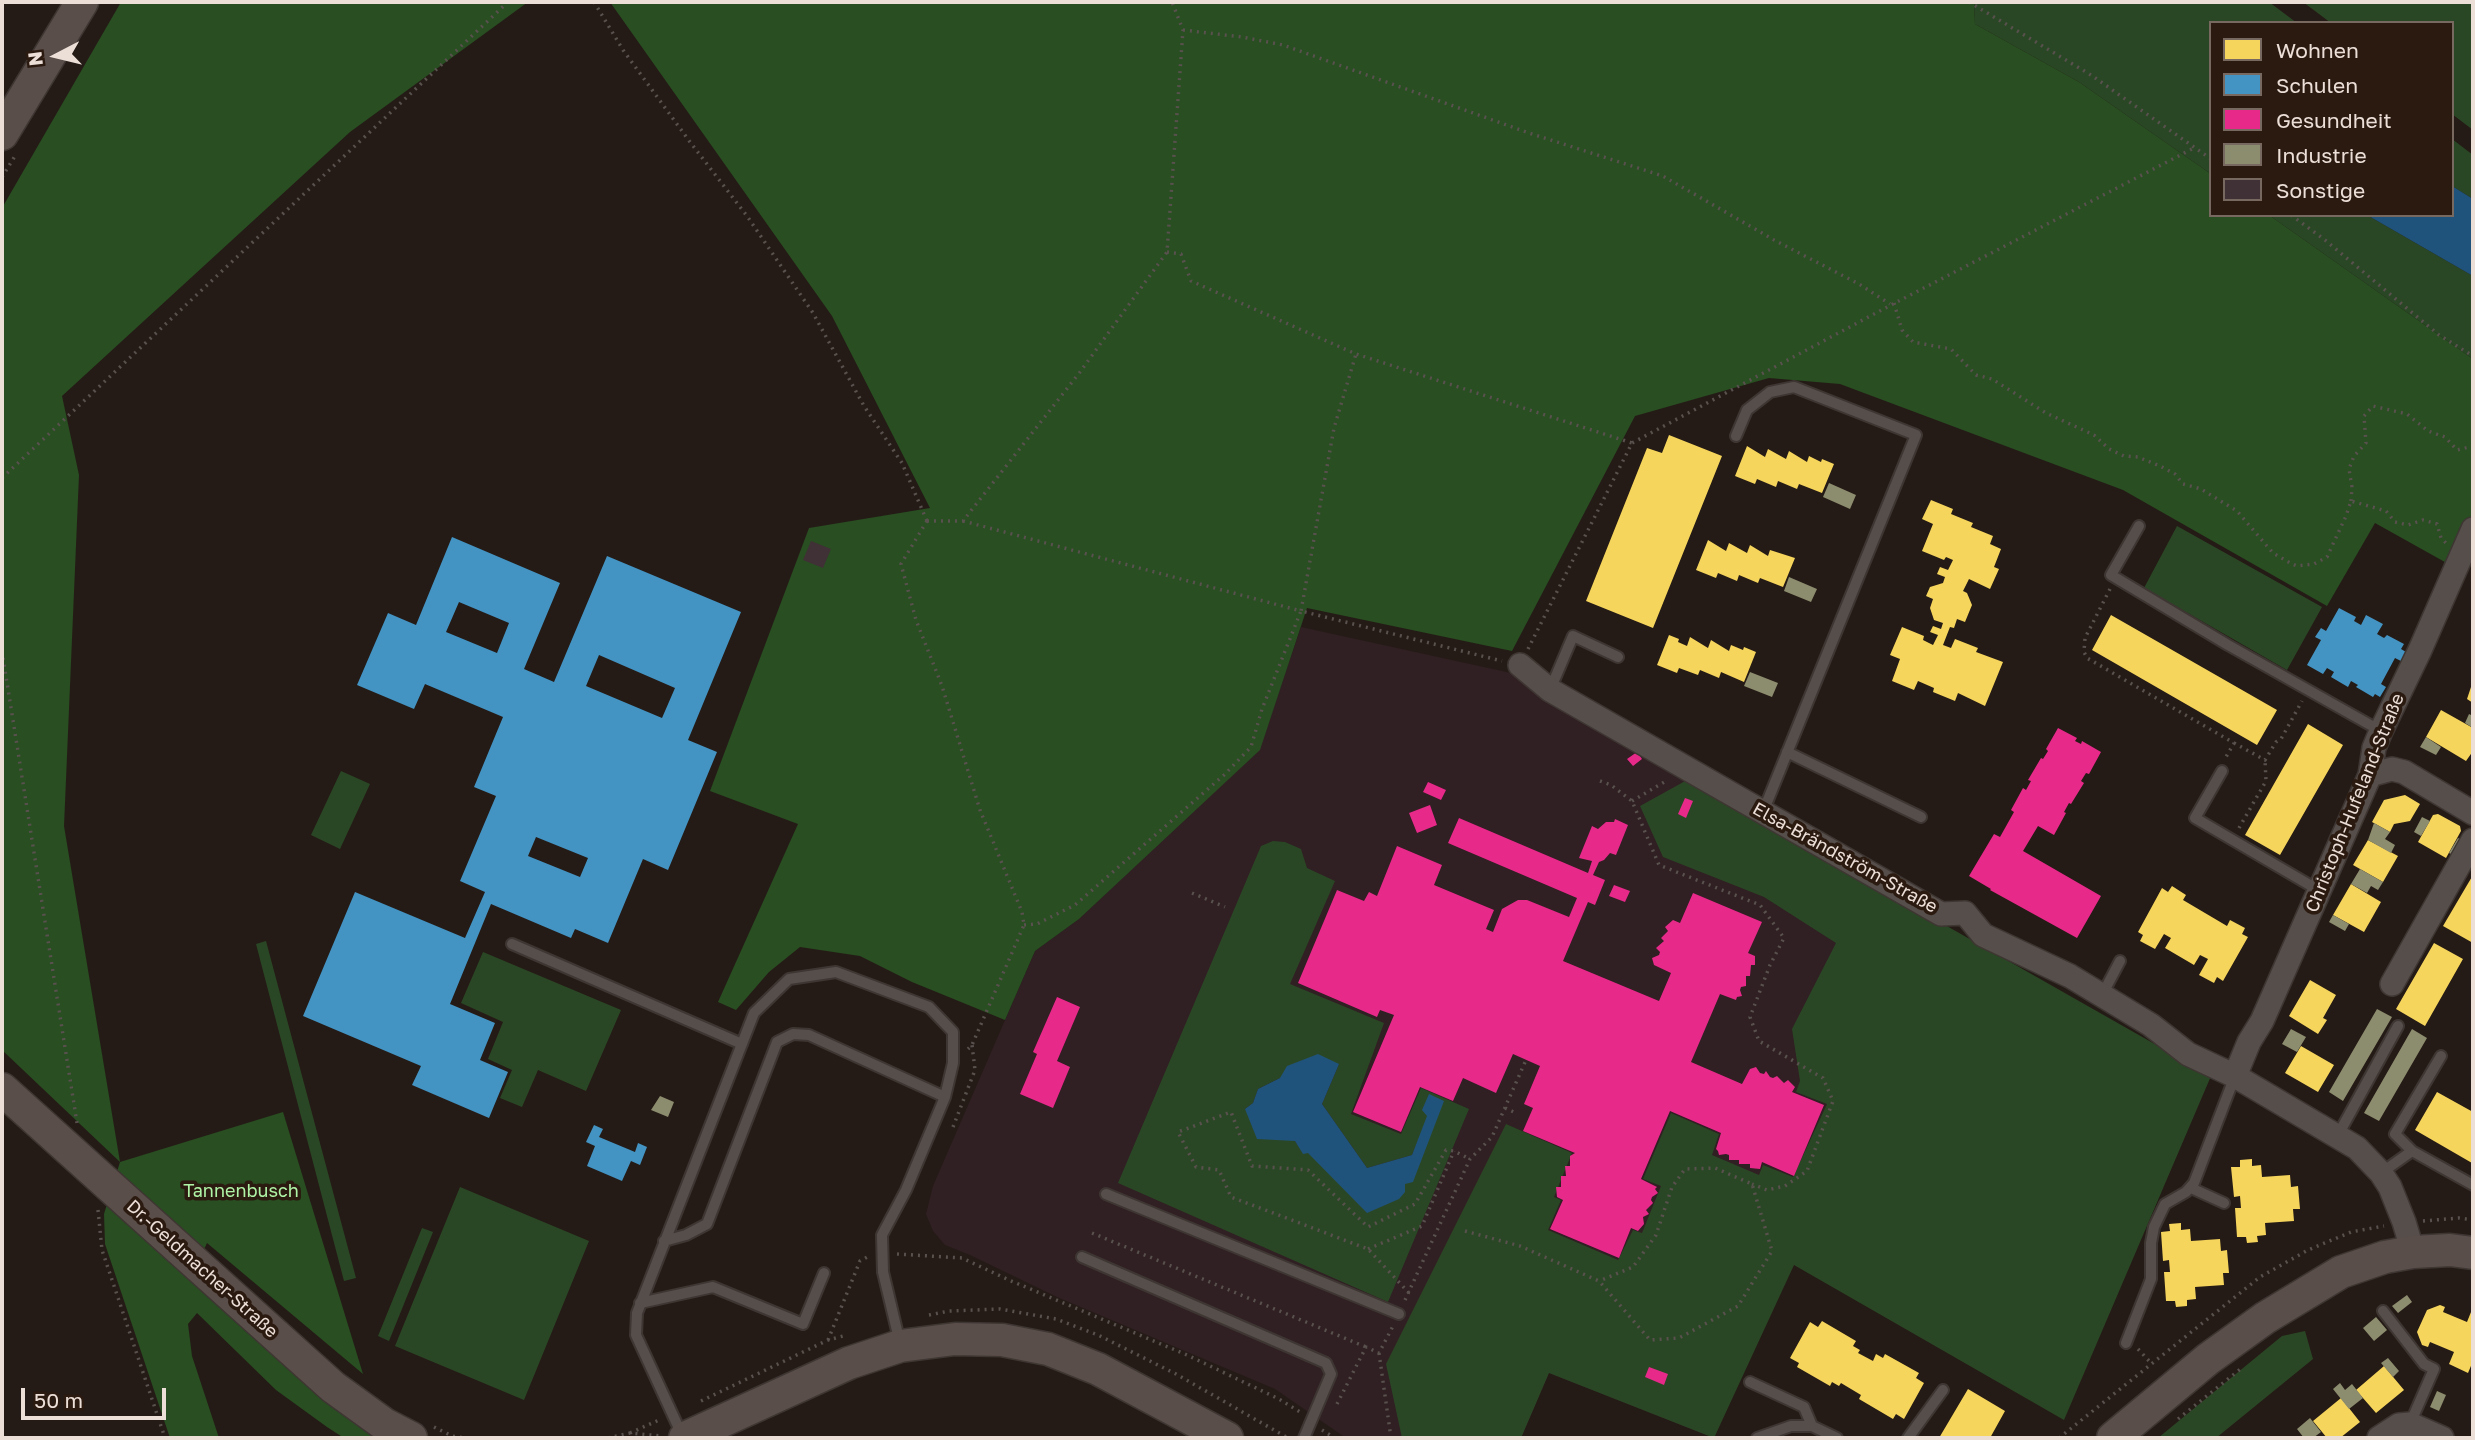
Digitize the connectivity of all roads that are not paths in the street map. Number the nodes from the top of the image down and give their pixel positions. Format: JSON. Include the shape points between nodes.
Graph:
{"nodes":[{"id":1,"x":82,"y":2,"type":"edge"},
{"id":2,"x":2,"y":134,"type":"edge"},
{"id":3,"x":1736,"y":436,"type":"dead end"},
{"id":4,"x":2139,"y":526,"type":"dead end"},
{"id":5,"x":2469,"y":540,"type":"edge"},
{"id":6,"x":1618,"y":657,"type":"dead end"},
{"id":7,"x":1520,"y":665,"type":"road end"},
{"id":8,"x":1550,"y":690,"type":"junction"},
{"id":9,"x":2381,"y":731,"type":"junction"},
{"id":10,"x":1787,"y":752,"type":"junction"},
{"id":11,"x":2222,"y":771,"type":"road end"},
{"id":12,"x":2370,"y":775,"type":"junction"},
{"id":13,"x":2470,"y":803,"type":"edge"},
{"id":14,"x":1763,"y":812,"type":"junction"},
{"id":15,"x":1921,"y":817,"type":"dead end"},
{"id":16,"x":2473,"y":840,"type":"edge"},
{"id":17,"x":2320,"y":891,"type":"junction"},
{"id":18,"x":512,"y":944,"type":"dead end"},
{"id":19,"x":2120,"y":961,"type":"dead end"},
{"id":20,"x":2392,"y":984,"type":"dead end"},
{"id":21,"x":2102,"y":995,"type":"junction"},
{"id":22,"x":2398,"y":1026,"type":"dead end"},
{"id":23,"x":742,"y":1044,"type":"junction"},
{"id":24,"x":2441,"y":1056,"type":"dead end"},
{"id":25,"x":2235,"y":1076,"type":"junction"},
{"id":26,"x":2,"y":1089,"type":"edge"},
{"id":27,"x":945,"y":1097,"type":"junction"},
{"id":28,"x":2338,"y":1136,"type":"junction"},
{"id":29,"x":2412,"y":1151,"type":"junction"},
{"id":30,"x":2381,"y":1174,"type":"junction"},
{"id":31,"x":2473,"y":1185,"type":"edge"},
{"id":32,"x":2191,"y":1188,"type":"junction"},
{"id":33,"x":1106,"y":1194,"type":"dead end"},
{"id":34,"x":2224,"y":1203,"type":"dead end"},
{"id":35,"x":664,"y":1241,"type":"junction"},
{"id":36,"x":2413,"y":1252,"type":"junction"},
{"id":37,"x":2473,"y":1253,"type":"edge"},
{"id":38,"x":1082,"y":1257,"type":"dead end"},
{"id":39,"x":824,"y":1273,"type":"dead end"},
{"id":40,"x":640,"y":1303,"type":"junction"},
{"id":41,"x":2383,"y":1311,"type":"dead end"},
{"id":42,"x":1398,"y":1314,"type":"road end"},
{"id":43,"x":2126,"y":1343,"type":"dead end"},
{"id":44,"x":900,"y":1346,"type":"junction"},
{"id":45,"x":1750,"y":1382,"type":"dead end"},
{"id":46,"x":1943,"y":1390,"type":"dead end"},
{"id":47,"x":2410,"y":1424,"type":"junction"},
{"id":48,"x":1812,"y":1426,"type":"junction"},
{"id":49,"x":677,"y":1432,"type":"edge"},
{"id":50,"x":411,"y":1438,"type":"edge"},
{"id":51,"x":1227,"y":1438,"type":"edge"},
{"id":52,"x":1304,"y":1438,"type":"edge"},
{"id":53,"x":1758,"y":1438,"type":"edge"},
{"id":54,"x":1837,"y":1438,"type":"edge"},
{"id":55,"x":1908,"y":1438,"type":"edge"},
{"id":56,"x":2113,"y":1438,"type":"edge"},
{"id":57,"x":2379,"y":1438,"type":"edge"},
{"id":58,"x":2442,"y":1438,"type":"edge"}],
"edges":[{"from":1,"to":2,"type":"street"},
{"from":3,"to":10,"type":"lane","via":[[1747,411],[1770,392],[1794,387],[1916,435]]},
{"from":4,"to":9,"type":"lane","via":[[2111,575]]},
{"from":5,"to":9,"type":"street","name":"Christoph-Hufeland-Straße"},
{"from":6,"to":8,"type":"lane","via":[[1573,636]]},
{"from":7,"to":8,"type":"street","name":"Elsa-Brändström-Straße"},
{"from":8,"to":14,"type":"street","name":"Elsa-Brändström-Straße"},
{"from":9,"to":12,"type":"street","name":"Christoph-Hufeland-Straße"},
{"from":10,"to":14,"type":"lane"},
{"from":10,"to":15,"type":"lane"},
{"from":11,"to":17,"type":"lane","via":[[2195,818]]},
{"from":12,"to":13,"type":"street","via":[[2392,769],[2403,772]]},
{"from":12,"to":17,"type":"street","name":"Christoph-Hufeland-Straße"},
{"from":14,"to":21,"type":"street","name":"Elsa-Brändström-Straße","via":[[1941,914],[1965,913],[1983,935]]},
{"from":16,"to":20,"type":"street"},
{"from":17,"to":25,"type":"street","name":"Christoph-Hufeland-Straße"},
{"from":18,"to":23,"type":"lane"},
{"from":19,"to":21,"type":"lane"},
{"from":21,"to":25,"type":"street","name":"Elsa-Brändström-Straße","via":[[2188,1054]]},
{"from":22,"to":28,"type":"lane"},
{"from":23,"to":27,"type":"lane","via":[[754,1013],[789,979],[836,972],[929,1007],[953,1032],[953,1063]]},
{"from":23,"to":35,"type":"lane"},
{"from":24,"to":29,"type":"lane","via":[[2395,1134]]},
{"from":25,"to":28,"type":"street","name":"Elsa-Brändström-Straße"},
{"from":25,"to":32,"type":"lane"},
{"from":26,"to":50,"type":"street","name":"Dr.-Geldmacher-Straße","via":[[333,1387]]},
{"from":27,"to":35,"type":"lane","via":[[809,1035],[793,1034],[777,1042],[707,1224]]},
{"from":27,"to":44,"type":"lane","via":[[882,1235],[883,1272]]},
{"from":28,"to":30,"type":"street","name":"Elsa-Brändström-Straße","via":[[2357,1148]]},
{"from":29,"to":30,"type":"lane"},
{"from":29,"to":31,"type":"lane"},
{"from":30,"to":36,"type":"street","name":"Elsa-Brändström-Straße"},
{"from":32,"to":34,"type":"lane"},
{"from":32,"to":43,"type":"lane","via":[[2165,1204],[2154,1227],[2151,1279]]},
{"from":33,"to":42,"type":"lane"},
{"from":35,"to":40,"type":"lane"},
{"from":36,"to":37,"type":"street"},
{"from":36,"to":56,"type":"street","via":[[2363,1264],[2311,1289],[2208,1359]]},
{"from":38,"to":52,"type":"lane","via":[[1326,1363],[1331,1374]]},
{"from":39,"to":40,"type":"lane","via":[[803,1324],[713,1287]]},
{"from":40,"to":49,"type":"lane","via":[[636,1335]]},
{"from":41,"to":47,"type":"lane","via":[[2424,1364],[2434,1369]]},
{"from":44,"to":49,"type":"street"},
{"from":44,"to":51,"type":"street","via":[[955,1339],[1002,1340],[1048,1349],[1098,1369]]},
{"from":45,"to":48,"type":"lane","via":[[1804,1407]]},
{"from":46,"to":55,"type":"lane"},
{"from":47,"to":57,"type":"street","via":[[2399,1425]]},
{"from":47,"to":58,"type":"street"},
{"from":48,"to":53,"type":"lane","via":[[1791,1426]]},
{"from":48,"to":54,"type":"lane"}]}
